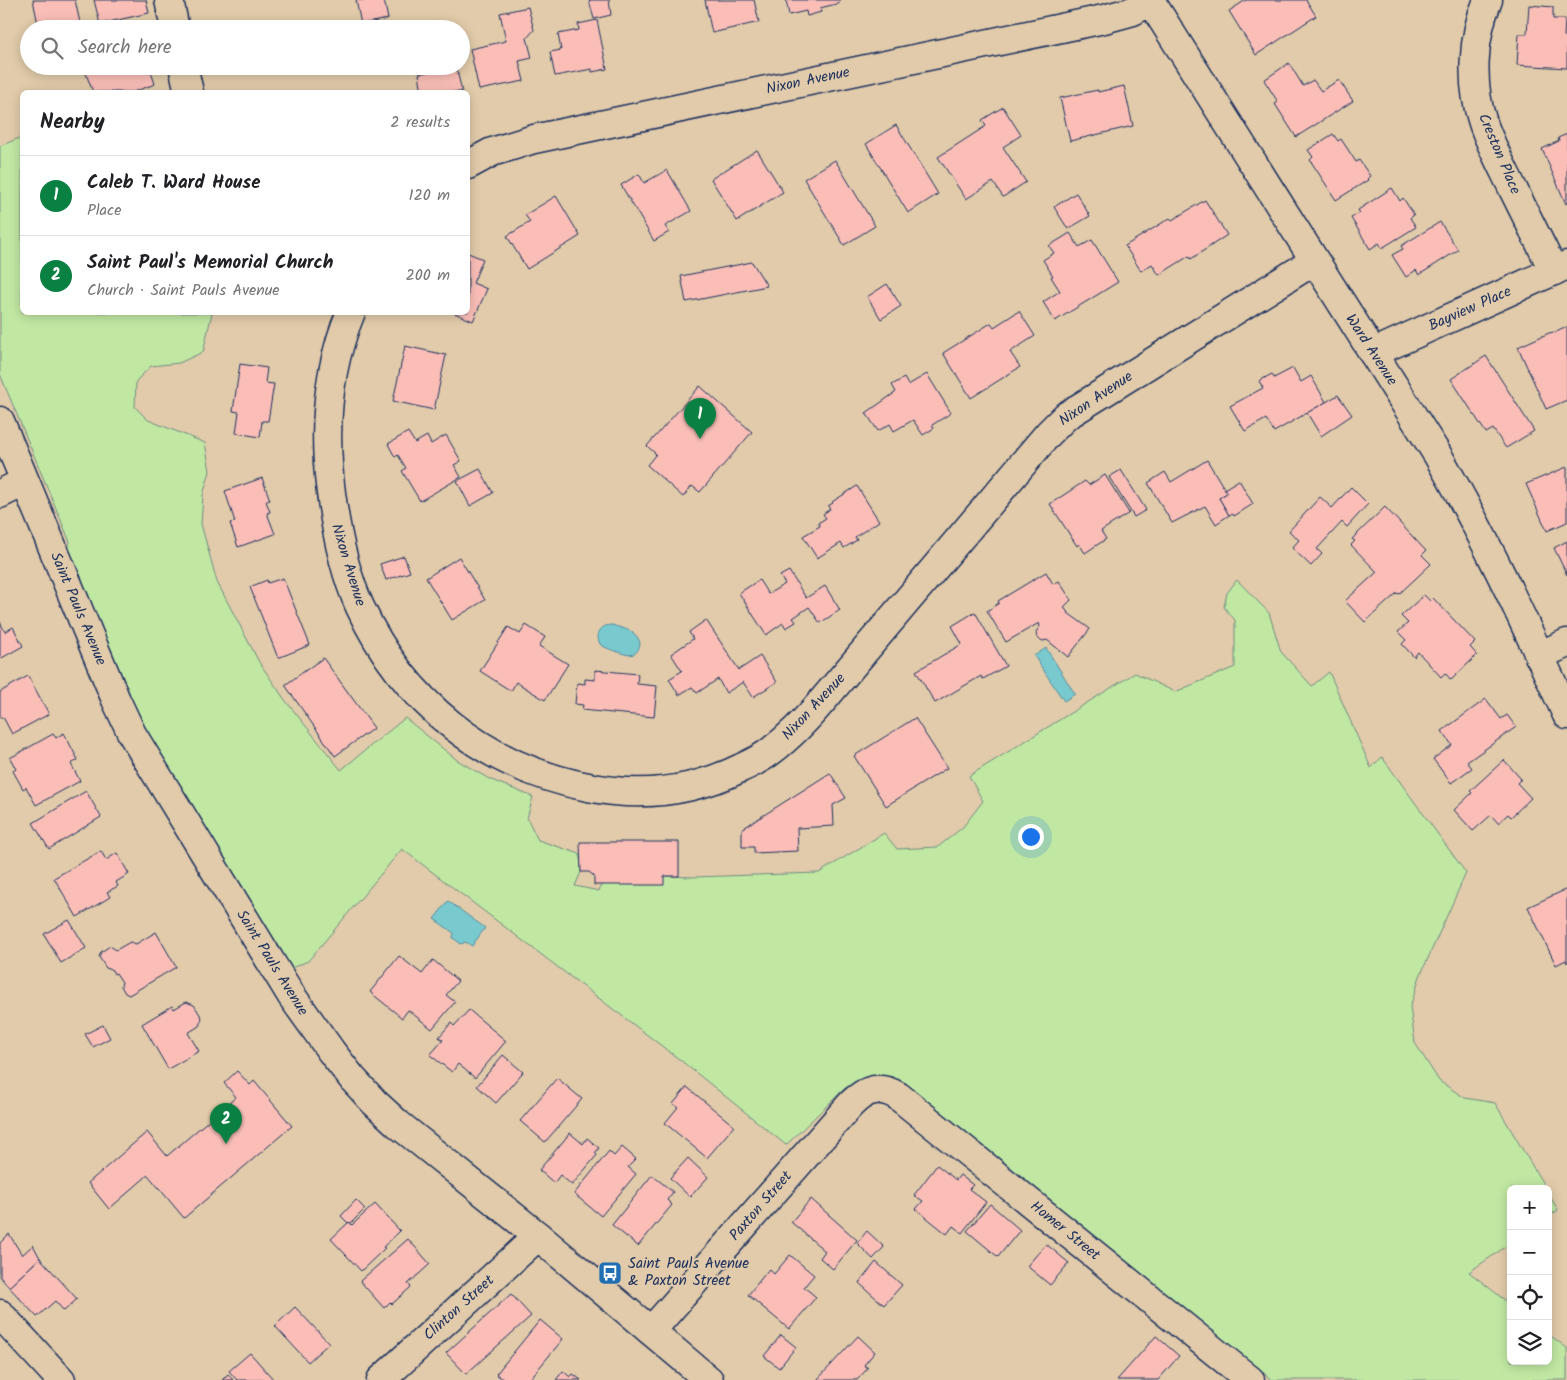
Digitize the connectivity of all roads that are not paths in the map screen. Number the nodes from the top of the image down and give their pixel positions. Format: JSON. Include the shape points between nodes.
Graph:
{"nodes":[{"id":1,"x":169,"y":0,"type":"edge"},
{"id":2,"x":1150,"y":0,"type":"edge"},
{"id":3,"x":1488,"y":0,"type":"edge"},
{"id":4,"x":173,"y":20,"type":"edge"},
{"id":5,"x":185,"y":75,"type":"edge"},
{"id":6,"x":189,"y":90,"type":"edge"},
{"id":7,"x":470,"y":164,"type":"edge"},
{"id":8,"x":1314,"y":261,"type":"junction"},
{"id":9,"x":1560,"y":268,"type":"edge"},
{"id":10,"x":350,"y":315,"type":"edge"},
{"id":11,"x":1372,"y":353,"type":"junction"},
{"id":12,"x":0,"y":421,"type":"edge"},
{"id":13,"x":24,"y":482,"type":"junction"},
{"id":14,"x":0,"y":494,"type":"edge"},
{"id":15,"x":1567,"y":642,"type":"edge"},
{"id":16,"x":1539,"y":656,"type":"junction"},
{"id":17,"x":1567,"y":715,"type":"edge"},
{"id":18,"x":876,"y":1089,"type":"joint"},
{"id":19,"x":538,"y":1236,"type":"junction"},
{"id":20,"x":0,"y":1314,"type":"edge"},
{"id":21,"x":652,"y":1331,"type":"junction"},
{"id":22,"x":703,"y":1378,"type":"edge"},
{"id":23,"x":61,"y":1380,"type":"edge"},
{"id":24,"x":381,"y":1380,"type":"edge"},
{"id":25,"x":1250,"y":1380,"type":"edge"}],
"edges":[{"from":1,"to":4,"type":"street"},
{"from":2,"to":7,"type":"street","name":"Nixon Avenue","via":[[1133,11],[1104,19],[534,139],[492,152]]},
{"from":2,"to":8,"type":"street","name":"Ward Avenue"},
{"from":3,"to":9,"type":"street","name":"Creston Place","via":[[1480,23],[1474,66],[1479,106],[1489,139]]},
{"from":5,"to":6,"type":"street"},
{"from":8,"to":10,"type":"street","name":"Nixon Avenue","via":[[1066,416],[798,729],[770,752],[723,777],[686,788],[649,793],[573,784],[539,775],[490,752],[457,730],[429,705],[380,642],[360,606],[346,567],[328,476],[327,432],[332,385]]},
{"from":8,"to":11,"type":"street","name":"Ward Avenue"},
{"from":9,"to":11,"type":"street","name":"Bayview Place"},
{"from":11,"to":16,"type":"street","name":"Ward Avenue","via":[[1464,501]]},
{"from":12,"to":13,"type":"street","name":"Saint Pauls Avenue"},
{"from":13,"to":14,"type":"street"},
{"from":13,"to":19,"type":"street","name":"Saint Pauls Avenue","via":[[132,734],[307,1018],[374,1102]]},
{"from":15,"to":16,"type":"street"},
{"from":16,"to":17,"type":"street","name":"Ward Avenue"},
{"from":18,"to":21,"type":"street","name":"Paxton Street","via":[[858,1096]]},
{"from":18,"to":25,"type":"street","name":"Homer Street","via":[[898,1096]]},
{"from":19,"to":21,"type":"street","name":"Saint Pauls Avenue"},
{"from":19,"to":24,"type":"street","name":"Clinton Street"},
{"from":20,"to":23,"type":"street"},
{"from":21,"to":22,"type":"street","name":"Saint Pauls Avenue"}]}
